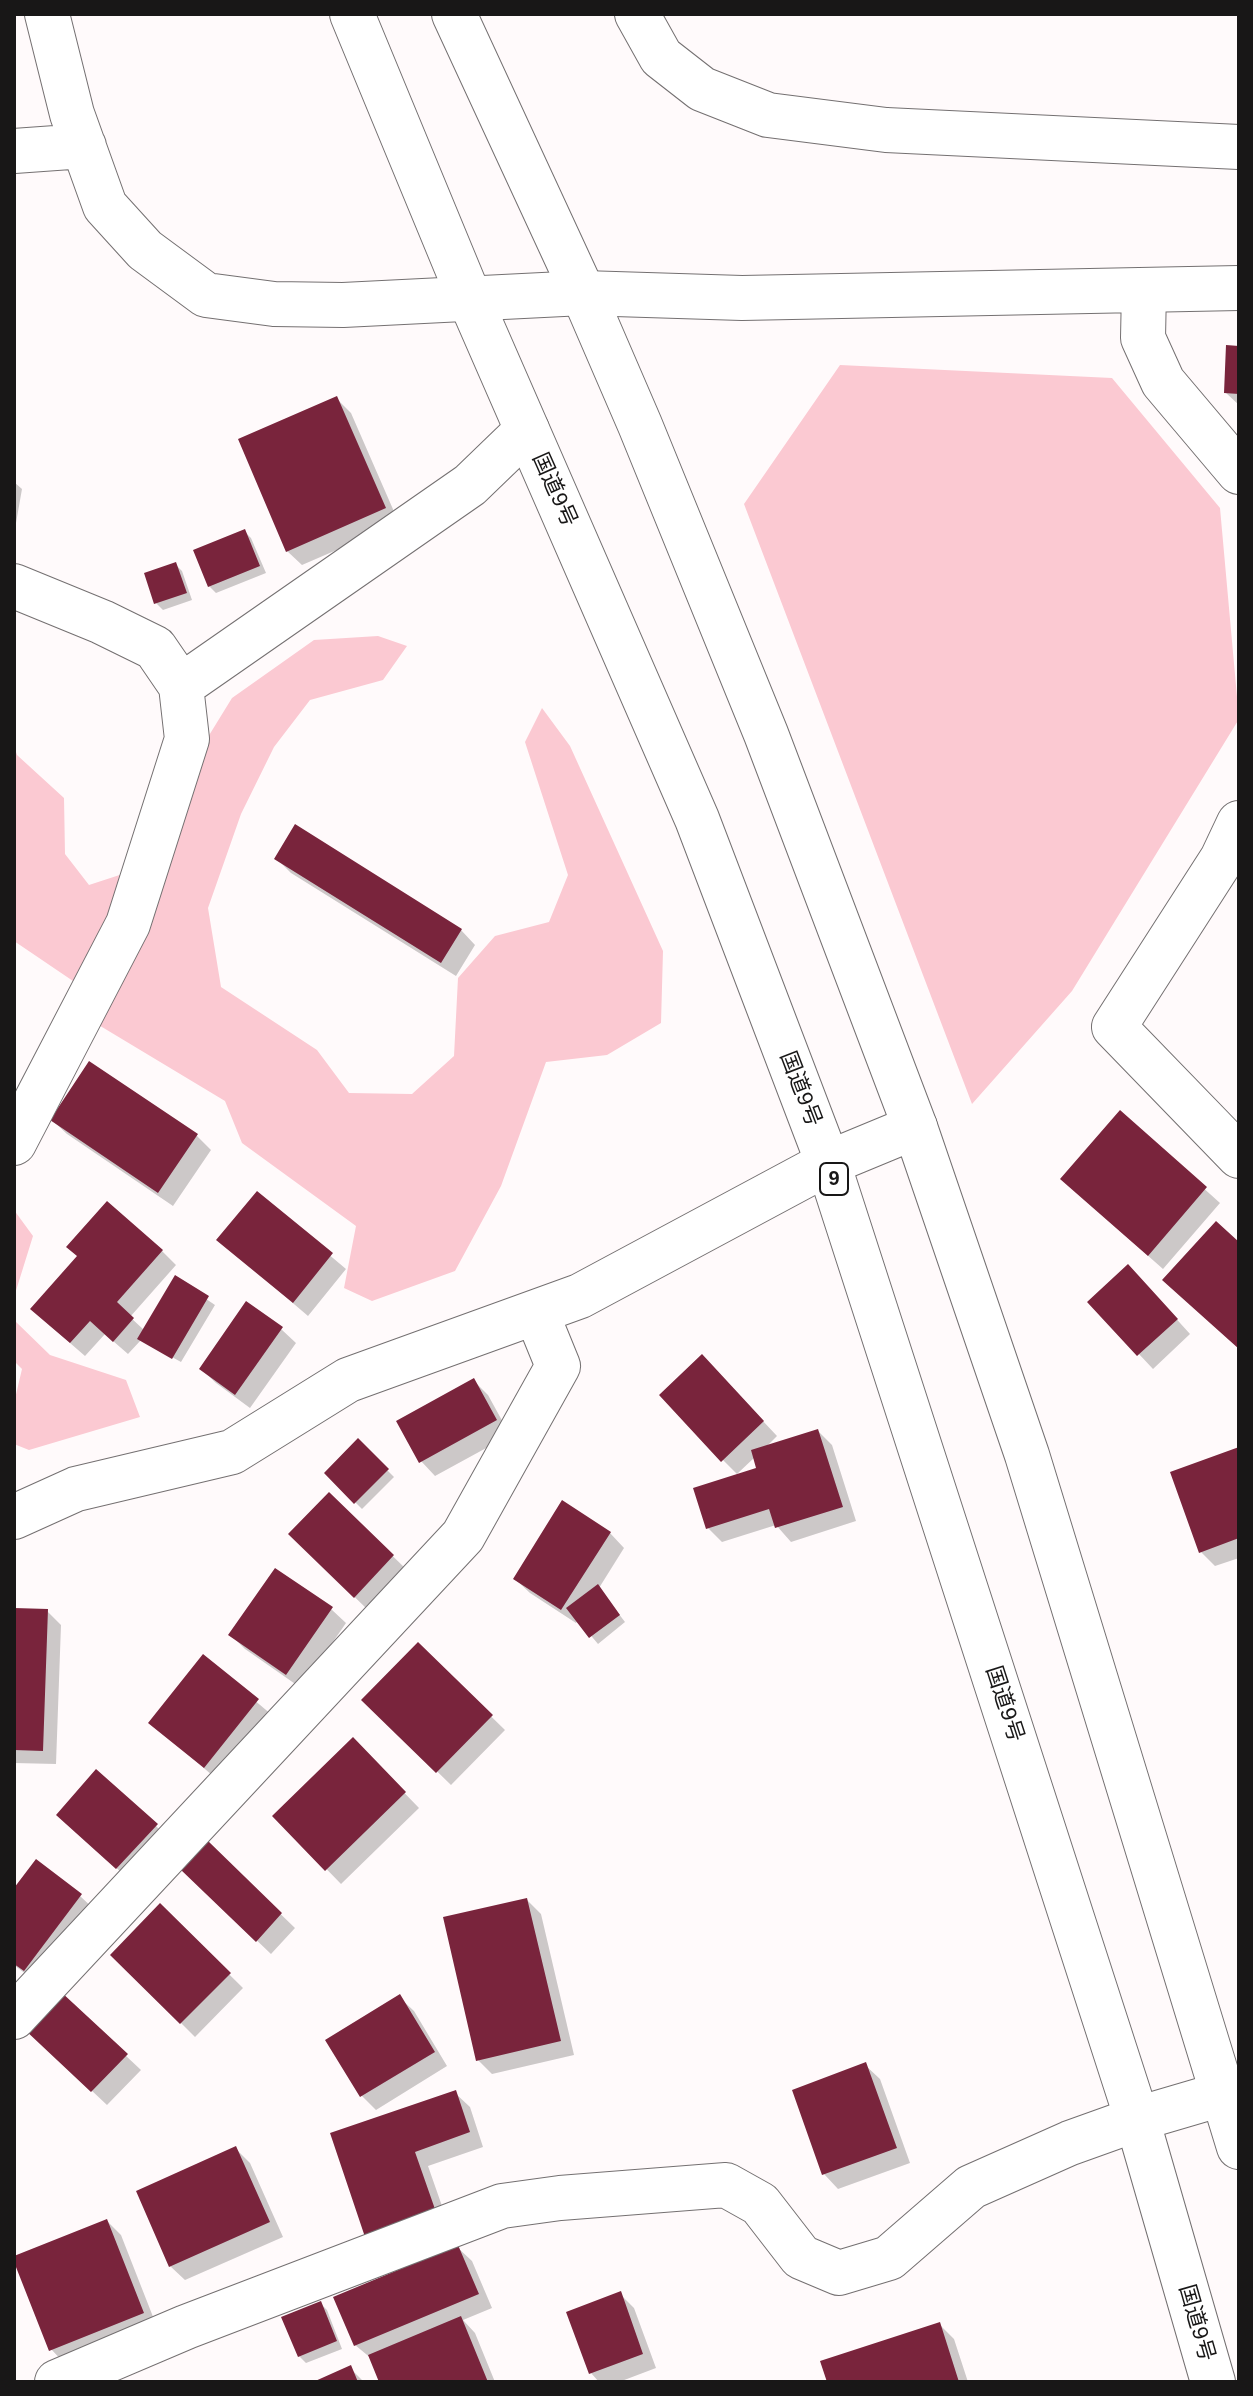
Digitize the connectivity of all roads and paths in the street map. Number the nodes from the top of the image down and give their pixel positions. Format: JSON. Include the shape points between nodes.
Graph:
{"nodes":[{"id":1,"x":47,"y":14,"type":"edge"},
{"id":2,"x":352,"y":14,"type":"edge"},
{"id":3,"x":454,"y":14,"type":"edge"},
{"id":4,"x":637,"y":14,"type":"edge"},
{"id":5,"x":84,"y":146,"type":"junction"},
{"id":6,"x":1239,"y":147,"type":"edge"},
{"id":7,"x":14,"y":151,"type":"edge"},
{"id":8,"x":1239,"y":288,"type":"edge"},
{"id":9,"x":1144,"y":290,"type":"junction"},
{"id":10,"x":583,"y":293,"type":"junction"},
{"id":11,"x":469,"y":297,"type":"junction"},
{"id":12,"x":527,"y":430,"type":"junction"},
{"id":13,"x":1239,"y":472,"type":"edge"},
{"id":14,"x":14,"y":586,"type":"edge"},
{"id":15,"x":181,"y":686,"type":"junction"},
{"id":16,"x":1239,"y":823,"type":"edge"},
{"id":17,"x":915,"y":1127,"type":"junction"},
{"id":18,"x":14,"y":1143,"type":"edge"},
{"id":19,"x":1239,"y":1156,"type":"edge"},
{"id":20,"x":828,"y":1163,"type":"junction"},
{"id":21,"x":536,"y":1312,"type":"junction"},
{"id":22,"x":14,"y":1517,"type":"edge"},
{"id":23,"x":14,"y":2017,"type":"edge"},
{"id":24,"x":1231,"y":2092,"type":"edge"},
{"id":25,"x":1137,"y":2119,"type":"junction"},
{"id":26,"x":1239,"y":2147,"type":"edge"},
{"id":27,"x":57,"y":2382,"type":"edge"},
{"id":28,"x":1213,"y":2382,"type":"edge"}],
"edges":[{"from":1,"to":5,"type":"main road"},
{"from":2,"to":11,"type":"main road","name":"国道9号","number":"9"},
{"from":3,"to":10,"type":"main road"},
{"from":4,"to":6,"type":"main road","via":[[661,57],[702,89],[768,115],[886,130]]},
{"from":5,"to":7,"type":"main road"},
{"from":5,"to":11,"type":"main road","via":[[105,206],[145,250],[206,295],[288,305]]},
{"from":8,"to":9,"type":"main road"},
{"from":9,"to":10,"type":"main road","via":[[742,298]]},
{"from":9,"to":13,"type":"main road","via":[[1143,338],[1163,382]]},
{"from":10,"to":11,"type":"main road"},
{"from":10,"to":17,"type":"main road","via":[[766,734]]},
{"from":11,"to":12,"type":"main road","name":"国道9号","number":"9"},
{"from":12,"to":15,"type":"main road","via":[[470,485]]},
{"from":12,"to":20,"type":"main road","name":"国道9号","number":"9","via":[[697,819]]},
{"from":14,"to":15,"type":"main road","via":[[155,648]]},
{"from":15,"to":18,"type":"main road","via":[[187,739],[128,924]]},
{"from":16,"to":19,"type":"main road","via":[[1222,859],[1114,1027]]},
{"from":17,"to":20,"type":"main road"},
{"from":17,"to":24,"type":"main road","via":[[1027,1455]]},
{"from":20,"to":21,"type":"main road","via":[[580,1296]]},
{"from":20,"to":25,"type":"main road","name":"国道9号","number":"9"},
{"from":21,"to":22,"type":"main road","via":[[348,1380],[232,1452],[76,1489]]},
{"from":21,"to":23,"type":"main road","via":[[558,1366],[463,1536]]},
{"from":24,"to":25,"type":"main road"},
{"from":24,"to":26,"type":"main road"},
{"from":25,"to":27,"type":"main road","via":[[971,2187],[889,2258],[839,2273],[801,2257],[760,2204],[726,2185],[502,2206]]},
{"from":25,"to":28,"type":"main road","name":"国道9号","number":"9"}]}
